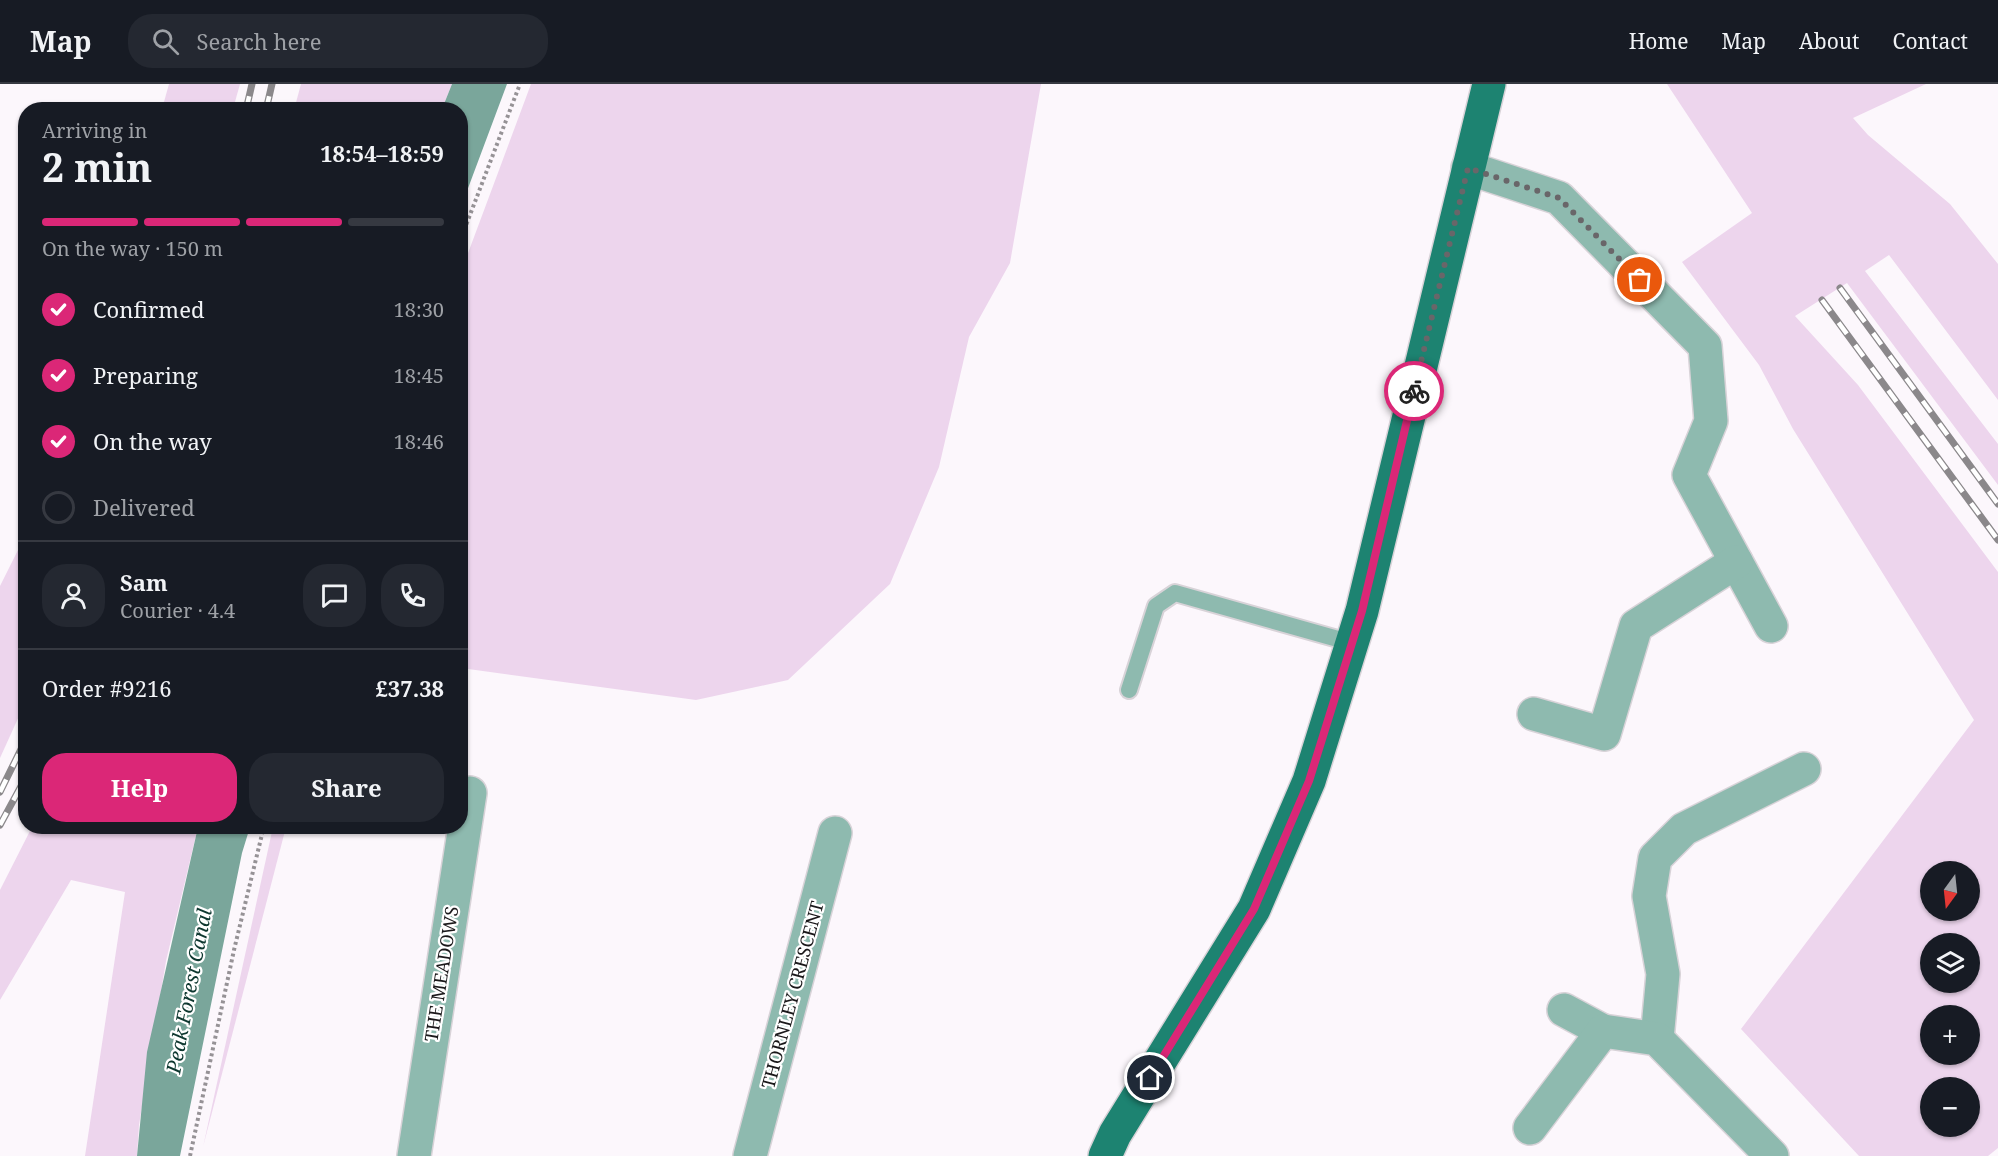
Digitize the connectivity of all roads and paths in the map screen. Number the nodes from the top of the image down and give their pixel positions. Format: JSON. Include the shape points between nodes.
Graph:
{"nodes":[{"id":1,"x":520,"y":84,"type":"edge"},
{"id":2,"x":1489,"y":84,"type":"edge"},
{"id":3,"x":1468,"y":168,"type":"junction"},
{"id":4,"x":468,"y":220,"type":"edge"},
{"id":5,"x":1736,"y":562,"type":"junction"},
{"id":6,"x":1771,"y":626,"type":"dead end"},
{"id":7,"x":1352,"y":643,"type":"junction"},
{"id":8,"x":1130,"y":690,"type":"dead end"},
{"id":9,"x":1534,"y":714,"type":"dead end"},
{"id":10,"x":1804,"y":769,"type":"dead end"},
{"id":11,"x":470,"y":793,"type":"dead end"},
{"id":12,"x":468,"y":806,"type":"edge"},
{"id":13,"x":835,"y":833,"type":"dead end"},
{"id":14,"x":262,"y":834,"type":"edge"},
{"id":15,"x":464,"y":834,"type":"edge"},
{"id":16,"x":1564,"y":1010,"type":"dead end"},
{"id":17,"x":1603,"y":1031,"type":"junction"},
{"id":18,"x":1657,"y":1039,"type":"junction"},
{"id":19,"x":1530,"y":1128,"type":"dead end"},
{"id":20,"x":190,"y":1156,"type":"edge"},
{"id":21,"x":414,"y":1156,"type":"edge"},
{"id":22,"x":750,"y":1156,"type":"edge"},
{"id":23,"x":1105,"y":1156,"type":"edge"},
{"id":24,"x":1772,"y":1156,"type":"edge"}],
"edges":[{"from":1,"to":4,"type":"path"},
{"from":2,"to":3,"type":"main road"},
{"from":3,"to":5,"type":"street","via":[[1559,198],[1705,346],[1711,421],[1689,475]]},
{"from":3,"to":7,"type":"main road"},
{"from":5,"to":6,"type":"street"},
{"from":5,"to":9,"type":"street","via":[[1636,626],[1604,734]]},
{"from":7,"to":8,"type":"lane","via":[[1175,593],[1156,606]]},
{"from":7,"to":23,"type":"main road","via":[[1309,781],[1254,909]]},
{"from":10,"to":18,"type":"street","via":[[1684,829],[1655,858],[1649,896],[1663,974]]},
{"from":11,"to":12,"type":"street","name":"THE MEADOWS"},
{"from":13,"to":22,"type":"street","name":"THORNLEY CRESCENT"},
{"from":14,"to":20,"type":"path"},
{"from":15,"to":21,"type":"street","name":"THE MEADOWS"},
{"from":16,"to":17,"type":"street"},
{"from":17,"to":18,"type":"street"},
{"from":17,"to":19,"type":"street"},
{"from":18,"to":24,"type":"street"}]}
